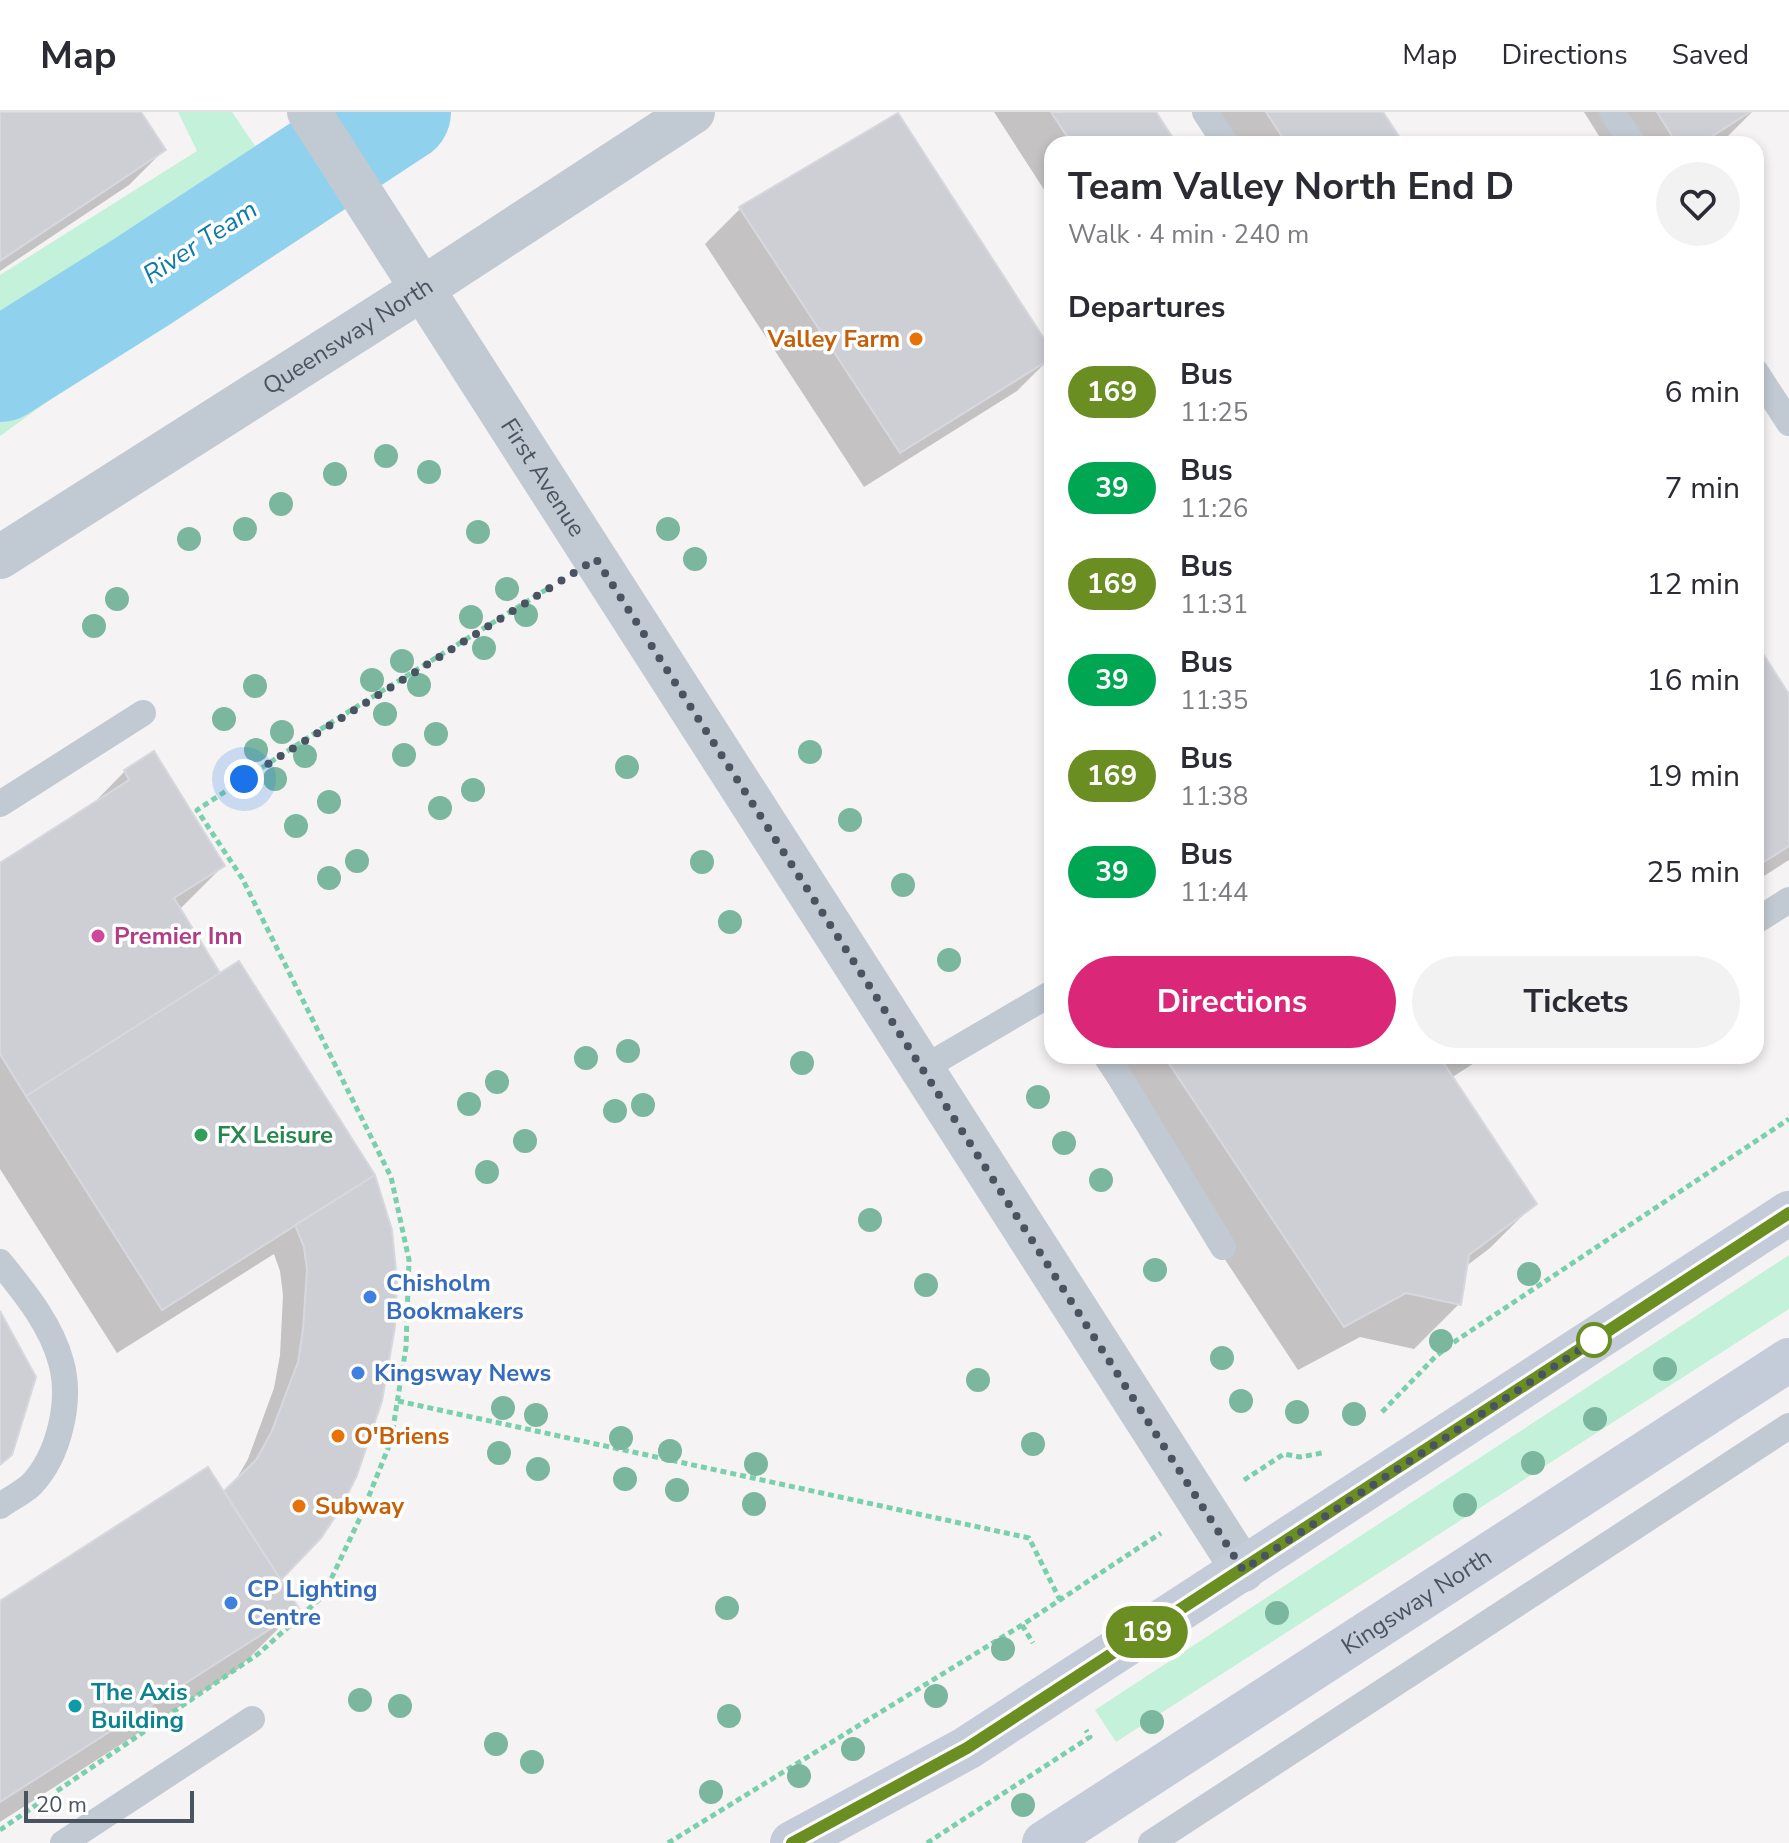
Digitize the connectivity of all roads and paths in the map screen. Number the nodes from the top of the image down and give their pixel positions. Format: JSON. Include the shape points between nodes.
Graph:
{"nodes":[{"id":1,"x":309,"y":112,"type":"edge"},
{"id":2,"x":693,"y":112,"type":"edge"},
{"id":3,"x":1205,"y":112,"type":"edge"},
{"id":4,"x":1612,"y":112,"type":"edge"},
{"id":5,"x":1221,"y":136,"type":"edge"},
{"id":6,"x":1628,"y":136,"type":"edge"},
{"id":7,"x":422,"y":289,"type":"junction"},
{"id":8,"x":1764,"y":384,"type":"edge"},
{"id":9,"x":1789,"y":423,"type":"edge"},
{"id":10,"x":0,"y":557,"type":"edge"},
{"id":11,"x":596,"y":559,"type":"junction"},
{"id":12,"x":143,"y":713,"type":"dead end"},
{"id":13,"x":0,"y":804,"type":"edge"},
{"id":14,"x":1789,"y":900,"type":"edge"},
{"id":15,"x":1764,"y":916,"type":"edge"},
{"id":16,"x":1044,"y":998,"type":"edge"},
{"id":17,"x":1112,"y":1064,"type":"edge"},
{"id":18,"x":922,"y":1069,"type":"junction"},
{"id":19,"x":1789,"y":1119,"type":"edge"},
{"id":20,"x":1789,"y":1213,"type":"edge"},
{"id":21,"x":1223,"y":1247,"type":"dead end"},
{"id":22,"x":0,"y":1262,"type":"edge"},
{"id":23,"x":1789,"y":1360,"type":"edge"},
{"id":24,"x":398,"y":1401,"type":"junction"},
{"id":25,"x":1379,"y":1416,"type":"dead end"},
{"id":26,"x":1789,"y":1426,"type":"edge"},
{"id":27,"x":1328,"y":1451,"type":"dead end"},
{"id":28,"x":0,"y":1506,"type":"edge"},
{"id":29,"x":1202,"y":1507,"type":"junction"},
{"id":30,"x":1243,"y":1570,"type":"junction"},
{"id":31,"x":1060,"y":1600,"type":"junction"},
{"id":32,"x":252,"y":1719,"type":"dead end"},
{"id":33,"x":0,"y":1830,"type":"edge"},
{"id":34,"x":63,"y":1843,"type":"edge"},
{"id":35,"x":668,"y":1843,"type":"edge"},
{"id":36,"x":792,"y":1843,"type":"edge"},
{"id":37,"x":1044,"y":1843,"type":"edge"},
{"id":38,"x":1151,"y":1843,"type":"edge"}],
"edges":[{"from":1,"to":7,"type":"street","name":"First Avenue"},
{"from":2,"to":7,"type":"street","name":"Queensway North"},
{"from":3,"to":5,"type":"lane"},
{"from":4,"to":6,"type":"lane"},
{"from":7,"to":10,"type":"street","name":"Queensway North"},
{"from":7,"to":11,"type":"street","name":"First Avenue"},
{"from":8,"to":9,"type":"lane"},
{"from":11,"to":18,"type":"street","name":"First Avenue"},
{"from":11,"to":24,"type":"path","via":[[197,810],[242,878],[391,1177],[409,1260]]},
{"from":12,"to":13,"type":"lane"},
{"from":14,"to":15,"type":"lane"},
{"from":16,"to":18,"type":"lane"},
{"from":17,"to":21,"type":"lane"},
{"from":18,"to":29,"type":"street","name":"First Avenue"},
{"from":19,"to":25,"type":"path","via":[[1457,1340]]},
{"from":20,"to":30,"type":"street"},
{"from":22,"to":28,"type":"lane","via":[[49,1332],[62,1363],[65,1399],[48,1459],[32,1483]]},
{"from":23,"to":37,"type":"street","name":"Kingsway North"},
{"from":24,"to":31,"type":"path","via":[[1029,1538]]},
{"from":24,"to":33,"type":"path","via":[[391,1441],[323,1596],[258,1654]]},
{"from":26,"to":38,"type":"lane"},
{"from":27,"to":29,"type":"path","via":[[1300,1457],[1284,1454]]},
{"from":29,"to":30,"type":"street","name":"First Avenue"},
{"from":29,"to":31,"type":"path"},
{"from":30,"to":36,"type":"street","via":[[967,1748]]},
{"from":31,"to":35,"type":"path"},
{"from":32,"to":34,"type":"lane"}]}
